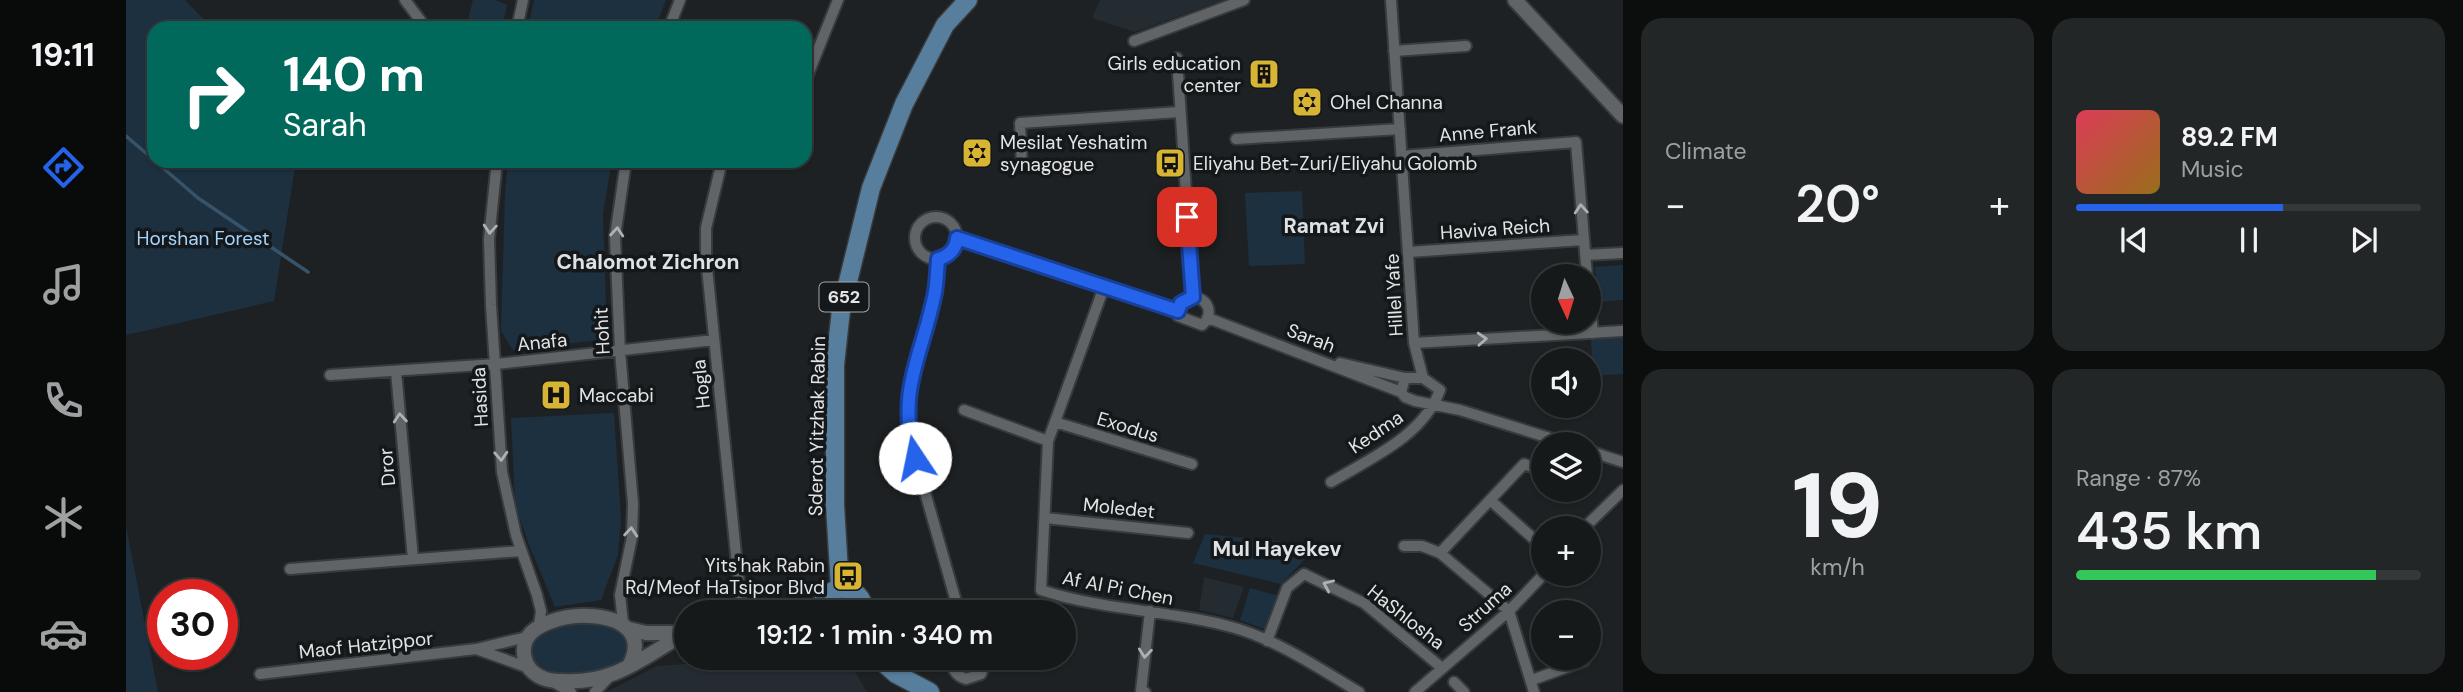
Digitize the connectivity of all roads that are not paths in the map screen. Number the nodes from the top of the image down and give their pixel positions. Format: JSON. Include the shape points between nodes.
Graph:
{"nodes":[{"id":1,"x":405,"y":0,"type":"edge"},
{"id":2,"x":523,"y":0,"type":"edge"},
{"id":3,"x":680,"y":0,"type":"edge"},
{"id":4,"x":838,"y":0,"type":"edge"},
{"id":5,"x":954,"y":0,"type":"edge"},
{"id":6,"x":968,"y":0,"type":"edge"},
{"id":7,"x":1244,"y":0,"type":"edge"},
{"id":8,"x":1391,"y":0,"type":"edge"},
{"id":9,"x":1515,"y":0,"type":"edge"},
{"id":10,"x":421,"y":21,"type":"edge"},
{"id":11,"x":518,"y":21,"type":"edge"},
{"id":12,"x":672,"y":21,"type":"edge"},
{"id":13,"x":945,"y":25,"type":"junction"},
{"id":14,"x":1134,"y":41,"type":"dead end"},
{"id":15,"x":1465,"y":46,"type":"dead end"},
{"id":16,"x":1394,"y":51,"type":"junction"},
{"id":17,"x":1177,"y":58,"type":"dead end"},
{"id":18,"x":812,"y":65,"type":"edge"},
{"id":19,"x":1179,"y":112,"type":"junction"},
{"id":20,"x":1623,"y":116,"type":"edge"},
{"id":21,"x":1400,"y":129,"type":"junction"},
{"id":22,"x":1236,"y":139,"type":"dead end"},
{"id":23,"x":1402,"y":156,"type":"junction"},
{"id":24,"x":1022,"y":167,"type":"dead end"},
{"id":25,"x":496,"y":168,"type":"edge"},
{"id":26,"x":624,"y":168,"type":"edge"},
{"id":27,"x":720,"y":168,"type":"edge"},
{"id":28,"x":957,"y":238,"type":"junction"},
{"id":29,"x":1583,"y":240,"type":"junction"},
{"id":30,"x":1409,"y":252,"type":"junction"},
{"id":31,"x":1623,"y":253,"type":"edge"},
{"id":32,"x":1585,"y":255,"type":"junction"},
{"id":33,"x":938,"y":259,"type":"junction"},
{"id":34,"x":1586,"y":264,"type":"edge"},
{"id":35,"x":1104,"y":288,"type":"junction"},
{"id":36,"x":1193,"y":297,"type":"junction"},
{"id":37,"x":1178,"y":311,"type":"junction"},
{"id":38,"x":1208,"y":318,"type":"junction"},
{"id":39,"x":1623,"y":331,"type":"edge"},
{"id":40,"x":1601,"y":332,"type":"edge"},
{"id":41,"x":1575,"y":334,"type":"edge"},
{"id":42,"x":714,"y":340,"type":"junction"},
{"id":43,"x":1414,"y":343,"type":"junction"},
{"id":44,"x":620,"y":351,"type":"junction"},
{"id":45,"x":1315,"y":359,"type":"junction"},
{"id":46,"x":496,"y":364,"type":"junction"},
{"id":47,"x":396,"y":371,"type":"junction"},
{"id":48,"x":330,"y":375,"type":"dead end"},
{"id":49,"x":1405,"y":378,"type":"junction"},
{"id":50,"x":1423,"y":378,"type":"junction"},
{"id":51,"x":1401,"y":391,"type":"junction"},
{"id":52,"x":1415,"y":401,"type":"junction"},
{"id":53,"x":1434,"y":405,"type":"junction"},
{"id":54,"x":964,"y":410,"type":"dead end"},
{"id":55,"x":1055,"y":422,"type":"junction"},
{"id":56,"x":1418,"y":425,"type":"junction"},
{"id":57,"x":1531,"y":432,"type":"edge"},
{"id":58,"x":1048,"y":440,"type":"junction"},
{"id":59,"x":1601,"y":455,"type":"edge"},
{"id":60,"x":1623,"y":462,"type":"edge"},
{"id":61,"x":1192,"y":464,"type":"dead end"},
{"id":62,"x":1531,"y":467,"type":"edge"},
{"id":63,"x":1331,"y":482,"type":"dead end"},
{"id":64,"x":1623,"y":490,"type":"edge"},
{"id":65,"x":1490,"y":500,"type":"junction"},
{"id":66,"x":1596,"y":516,"type":"edge"},
{"id":67,"x":1045,"y":518,"type":"junction"},
{"id":68,"x":1188,"y":533,"type":"dead end"},
{"id":69,"x":1531,"y":536,"type":"edge"},
{"id":70,"x":1404,"y":546,"type":"dead end"},
{"id":71,"x":520,"y":551,"type":"junction"},
{"id":72,"x":1440,"y":553,"type":"junction"},
{"id":73,"x":413,"y":559,"type":"junction"},
{"id":74,"x":290,"y":569,"type":"dead end"},
{"id":75,"x":1533,"y":586,"type":"edge"},
{"id":76,"x":840,"y":588,"type":"junction"},
{"id":77,"x":741,"y":600,"type":"edge"},
{"id":78,"x":823,"y":600,"type":"edge"},
{"id":79,"x":862,"y":600,"type":"edge"},
{"id":80,"x":956,"y":600,"type":"edge"},
{"id":81,"x":1150,"y":611,"type":"junction"},
{"id":82,"x":1509,"y":611,"type":"junction"},
{"id":83,"x":539,"y":625,"type":"junction"},
{"id":84,"x":626,"y":626,"type":"junction"},
{"id":85,"x":674,"y":633,"type":"edge"},
{"id":86,"x":527,"y":637,"type":"junction"},
{"id":87,"x":674,"y":640,"type":"edge"},
{"id":88,"x":1267,"y":641,"type":"junction"},
{"id":89,"x":476,"y":649,"type":"junction"},
{"id":90,"x":629,"y":666,"type":"junction"},
{"id":91,"x":529,"y":668,"type":"junction"},
{"id":92,"x":1442,"y":668,"type":"junction"},
{"id":93,"x":892,"y":670,"type":"edge"},
{"id":94,"x":954,"y":670,"type":"edge"},
{"id":95,"x":983,"y":670,"type":"edge"},
{"id":96,"x":1559,"y":670,"type":"edge"},
{"id":97,"x":260,"y":674,"type":"dead end"},
{"id":98,"x":608,"y":678,"type":"junction"},
{"id":99,"x":1532,"y":680,"type":"junction"},
{"id":100,"x":550,"y":681,"type":"junction"},
{"id":101,"x":1454,"y":682,"type":"dead end"},
{"id":102,"x":571,"y":692,"type":"edge"},
{"id":103,"x":595,"y":692,"type":"edge"},
{"id":104,"x":930,"y":692,"type":"edge"},
{"id":105,"x":1145,"y":692,"type":"edge"},
{"id":106,"x":1359,"y":692,"type":"edge"},
{"id":107,"x":1415,"y":692,"type":"edge"},
{"id":108,"x":1464,"y":692,"type":"edge"},
{"id":109,"x":1534,"y":692,"type":"edge"}],
"edges":[{"from":1,"to":10,"type":"street"},
{"from":2,"to":11,"type":"street"},
{"from":3,"to":12,"type":"street"},
{"from":4,"to":18,"type":"street"},
{"from":5,"to":13,"type":"main road"},
{"from":6,"to":13,"type":"main road","name":"Sderot Yitzhak Rabin","number":"652"},
{"from":7,"to":14,"type":"street"},
{"from":8,"to":16,"type":"street","name":"Hillel Yafe"},
{"from":9,"to":20,"type":"street"},
{"from":13,"to":76,"type":"main road","name":"Sderot Yitzhak Rabin","number":"652","via":[[904,104],[871,188],[841,310],[835,365]]},
{"from":15,"to":16,"type":"street"},
{"from":16,"to":21,"type":"street","name":"Hillel Yafe"},
{"from":17,"to":19,"type":"street"},
{"from":19,"to":24,"type":"street","via":[[1020,123]]},
{"from":19,"to":36,"type":"street"},
{"from":21,"to":22,"type":"street"},
{"from":21,"to":23,"type":"street","name":"Hillel Yafe"},
{"from":29,"to":23,"type":"street","name":"Anne Frank","one_way":true,"via":[[1576,142]]},
{"from":23,"to":30,"type":"street","name":"Hillel Yafe"},
{"from":25,"to":46,"type":"street","name":"Hasida","one_way":true,"via":[[489,239]]},
{"from":44,"to":26,"type":"street","name":"Hohit","one_way":true,"via":[[615,237]]},
{"from":27,"to":42,"type":"street","name":"Hogla","via":[[706,228]]},
{"from":28,"to":33,"type":"street","via":[[953,250]]},
{"from":28,"to":33,"type":"street","via":[[946,220],[932,218],[920,225],[916,245],[925,256]]},
{"from":28,"to":35,"type":"street"},
{"from":29,"to":30,"type":"street","name":"Haviva Reich"},
{"from":29,"to":32,"type":"street"},
{"from":30,"to":43,"type":"street","name":"Hillel Yafe"},
{"from":31,"to":32,"type":"street"},
{"from":32,"to":34,"type":"street"},
{"from":33,"to":80,"type":"street","via":[[936,291],[911,379],[908,432]]},
{"from":35,"to":37,"type":"street"},
{"from":35,"to":55,"type":"street","name":"Af Al Pi Chen"},
{"from":36,"to":37,"type":"street","via":[[1181,303]]},
{"from":36,"to":38,"type":"street","via":[[1206,303]]},
{"from":37,"to":38,"type":"street","via":[[1180,318],[1202,325]]},
{"from":38,"to":45,"type":"street","name":"Sarah"},
{"from":39,"to":40,"type":"street"},
{"from":43,"to":41,"type":"street","one_way":true},
{"from":42,"to":44,"type":"street","name":"Anafa"},
{"from":42,"to":77,"type":"street","name":"Hogla"},
{"from":43,"to":50,"type":"street","name":"Hillel Yafe"},
{"from":44,"to":46,"type":"street","name":"Anafa"},
{"from":84,"to":44,"type":"street","name":"Hohit","one_way":true,"via":[[620,595],[632,537],[633,504]]},
{"from":45,"to":49,"type":"street"},
{"from":45,"to":51,"type":"street","name":"Sarah"},
{"from":46,"to":47,"type":"street","name":"Anafa"},
{"from":46,"to":71,"type":"street","name":"Hasida","one_way":true,"via":[[502,472]]},
{"from":47,"to":48,"type":"street","name":"Anafa"},
{"from":73,"to":47,"type":"street","name":"Dror","one_way":true},
{"from":49,"to":50,"type":"street"},
{"from":49,"to":51,"type":"street"},
{"from":50,"to":53,"type":"street","name":"Hillel Yafe","via":[[1440,390]]},
{"from":51,"to":52,"type":"street","name":"Sarah"},
{"from":52,"to":53,"type":"street"},
{"from":52,"to":56,"type":"street"},
{"from":53,"to":56,"type":"street","name":"Kedma"},
{"from":53,"to":57,"type":"street"},
{"from":54,"to":58,"type":"street"},
{"from":55,"to":58,"type":"street","name":"Af Al Pi Chen"},
{"from":55,"to":61,"type":"street","name":"Exodus"},
{"from":56,"to":63,"type":"street","name":"Kedma"},
{"from":58,"to":67,"type":"street","name":"Af Al Pi Chen"},
{"from":59,"to":60,"type":"street"},
{"from":62,"to":65,"type":"street","via":[[1524,464]]},
{"from":64,"to":66,"type":"street"},
{"from":65,"to":69,"type":"street"},
{"from":65,"to":72,"type":"street"},
{"from":67,"to":68,"type":"street","name":"Moledet"},
{"from":67,"to":81,"type":"street","name":"Af Al Pi Chen","via":[[1041,590],[1073,600]]},
{"from":70,"to":72,"type":"street","via":[[1422,545]]},
{"from":71,"to":73,"type":"street"},
{"from":71,"to":83,"type":"street","name":"Hasida","via":[[537,595]]},
{"from":72,"to":82,"type":"street"},
{"from":73,"to":74,"type":"street"},
{"from":75,"to":82,"type":"street","name":"Struma"},
{"from":76,"to":78,"type":"main road"},
{"from":76,"to":79,"type":"main road","via":[[853,591]]},
{"from":81,"to":88,"type":"street","name":"Af Al Pi Chen","via":[[1236,628]]},
{"from":81,"to":105,"type":"street","one_way":true,"via":[[1141,691]]},
{"from":82,"to":92,"type":"street","name":"Struma"},
{"from":82,"to":99,"type":"street"},
{"from":83,"to":84,"type":"street","via":[[578,617],[615,620]]},
{"from":83,"to":86,"type":"street"},
{"from":84,"to":85,"type":"street","via":[[646,633]]},
{"from":84,"to":90,"type":"street","via":[[636,647]]},
{"from":86,"to":89,"type":"street","name":"Maof Hatzippor"},
{"from":86,"to":91,"type":"street","via":[[524,653]]},
{"from":87,"to":90,"type":"street"},
{"from":92,"to":88,"type":"street","name":"HaShlosha","one_way":true,"via":[[1364,603],[1304,574],[1287,588]]},
{"from":88,"to":106,"type":"street","name":"Af Al Pi Chen"},
{"from":89,"to":91,"type":"street","name":"Maof Hatzippor"},
{"from":89,"to":97,"type":"street","name":"Maof Hatzippor"},
{"from":90,"to":98,"type":"street"},
{"from":91,"to":100,"type":"street"},
{"from":92,"to":107,"type":"street","name":"Struma"},
{"from":93,"to":104,"type":"main road"},
{"from":94,"to":95,"type":"street","via":[[967,679]]},
{"from":96,"to":99,"type":"street"},
{"from":98,"to":100,"type":"street"},
{"from":98,"to":103,"type":"street"},
{"from":99,"to":109,"type":"street"},
{"from":100,"to":102,"type":"street"},
{"from":101,"to":108,"type":"street"}]}
